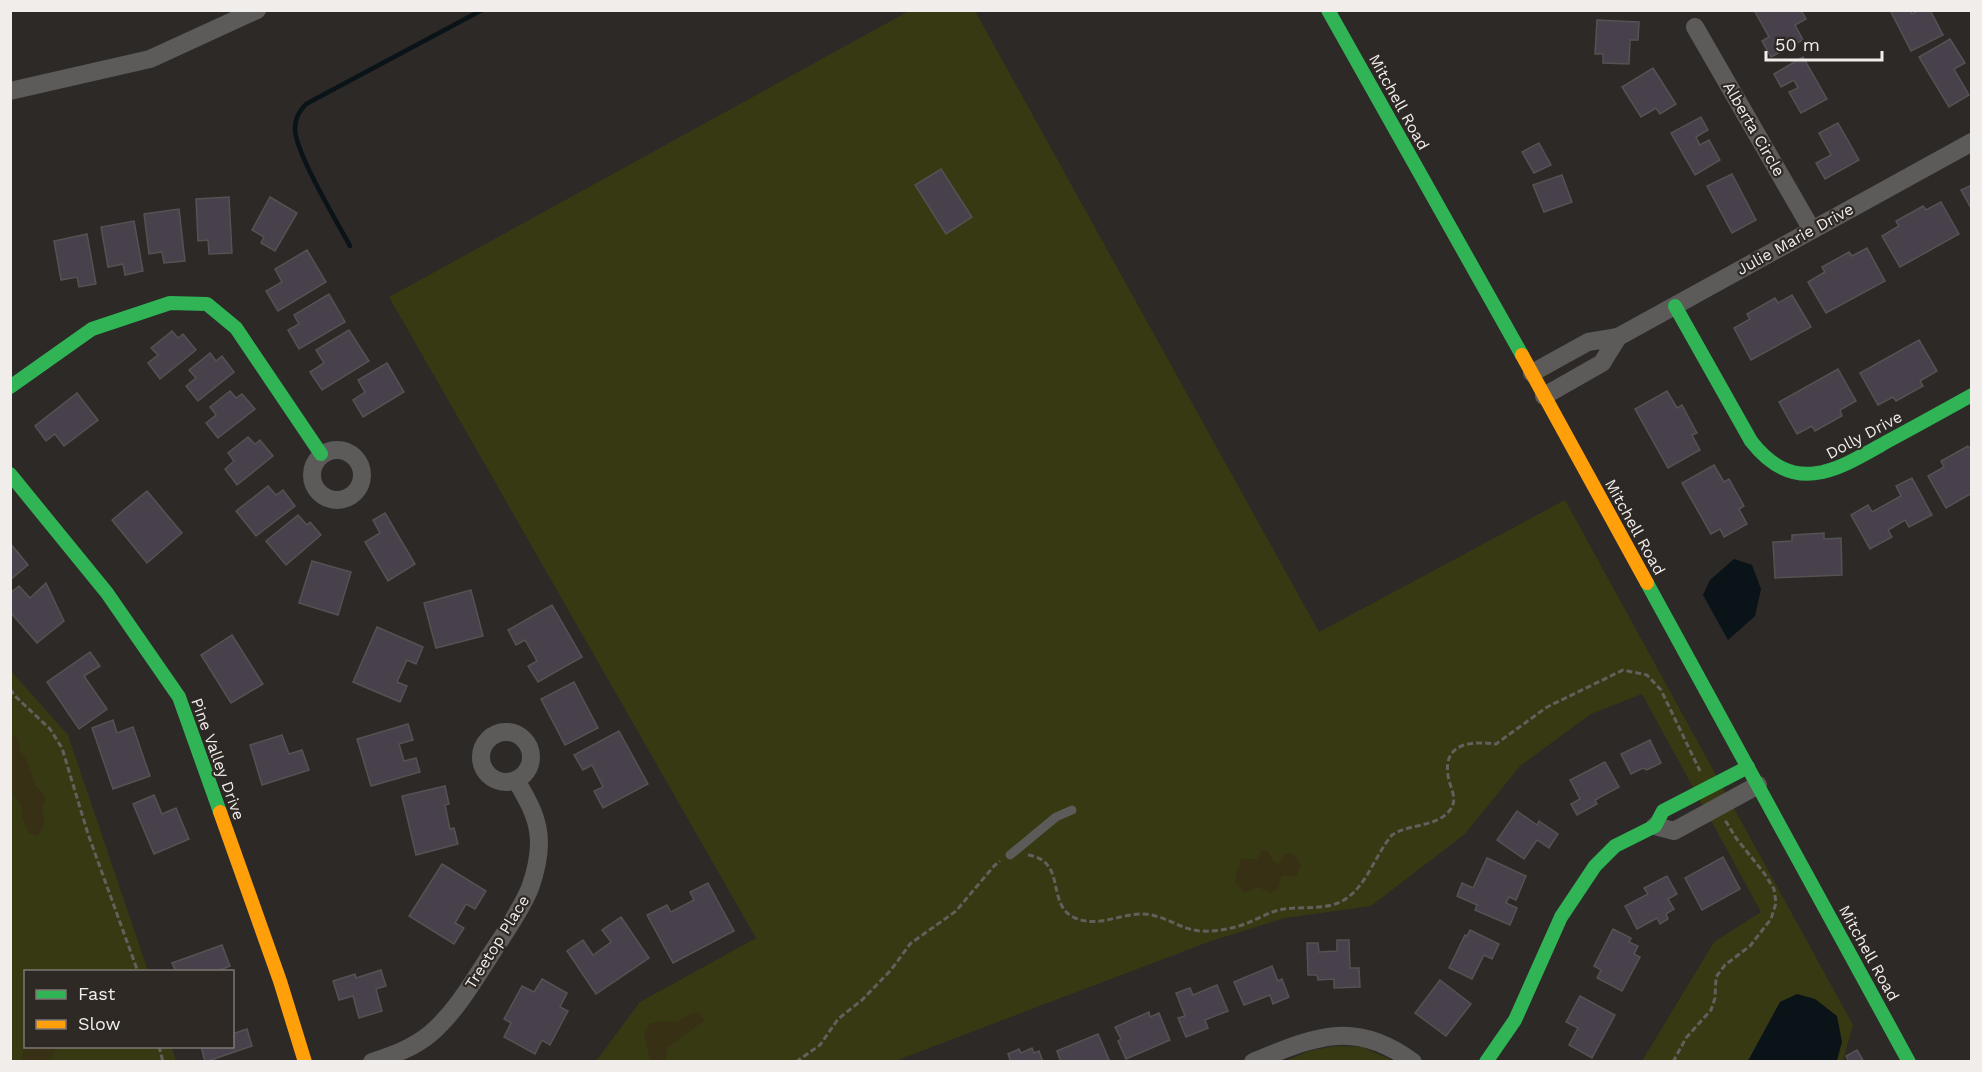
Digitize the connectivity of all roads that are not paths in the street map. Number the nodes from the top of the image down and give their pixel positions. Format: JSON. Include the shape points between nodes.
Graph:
{"nodes":[{"id":1,"x":257,"y":10,"type":"edge"},
{"id":2,"x":1328,"y":10,"type":"edge"},
{"id":3,"x":1695,"y":27,"type":"dead end"},
{"id":4,"x":10,"y":91,"type":"edge"},
{"id":5,"x":1971,"y":142,"type":"edge"},
{"id":6,"x":1812,"y":230,"type":"junction"},
{"id":7,"x":1675,"y":306,"type":"junction"},
{"id":8,"x":1618,"y":337,"type":"junction"},
{"id":9,"x":1532,"y":373,"type":"junction"},
{"id":10,"x":10,"y":387,"type":"edge"},
{"id":11,"x":1971,"y":395,"type":"edge"},
{"id":12,"x":1544,"y":396,"type":"junction"},
{"id":13,"x":321,"y":454,"type":"dead end"},
{"id":14,"x":10,"y":474,"type":"edge"},
{"id":15,"x":1748,"y":767,"type":"junction"},
{"id":16,"x":516,"y":780,"type":"dead end"},
{"id":17,"x":1758,"y":785,"type":"junction"},
{"id":18,"x":1072,"y":810,"type":"dead end"},
{"id":19,"x":1655,"y":826,"type":"junction"},
{"id":20,"x":1010,"y":855,"type":"road end"},
{"id":21,"x":305,"y":1062,"type":"edge"},
{"id":22,"x":372,"y":1062,"type":"edge"},
{"id":23,"x":1253,"y":1062,"type":"edge"},
{"id":24,"x":1413,"y":1062,"type":"edge"},
{"id":25,"x":1486,"y":1062,"type":"edge"},
{"id":26,"x":1909,"y":1062,"type":"edge"}],
"edges":[{"from":1,"to":4,"type":"street","via":[[150,59]]},
{"from":2,"to":9,"type":"street","name":"Mitchell Road"},
{"from":3,"to":6,"type":"street","name":"Alberta Circle"},
{"from":5,"to":6,"type":"street","name":"Julie Marie Drive"},
{"from":6,"to":7,"type":"street","name":"Julie Marie Drive"},
{"from":7,"to":8,"type":"street","name":"Julie Marie Drive"},
{"from":7,"to":11,"type":"street","name":"Dolly Drive","via":[[1753,442],[1774,464],[1791,472],[1825,474],[1842,467]]},
{"from":8,"to":9,"type":"street","name":"Julie Marie Drive","via":[[1588,342]]},
{"from":8,"to":12,"type":"street","name":"Julie Marie Drive","via":[[1602,363]]},
{"from":9,"to":12,"type":"street","name":"Mitchell Road"},
{"from":10,"to":13,"type":"street","via":[[92,329],[170,303],[207,304],[236,328]]},
{"from":12,"to":15,"type":"street","name":"Mitchell Road"},
{"from":14,"to":21,"type":"street","name":"Pine Valley Drive","via":[[107,593],[178,697]]},
{"from":15,"to":17,"type":"street","name":"Mitchell Road"},
{"from":15,"to":19,"type":"street","via":[[1663,811]]},
{"from":16,"to":22,"type":"street","name":"Treetop Place","via":[[534,810],[539,833],[536,868],[529,889],[513,920],[447,1017],[418,1043]]},
{"from":17,"to":19,"type":"street","via":[[1674,831]]},
{"from":17,"to":26,"type":"street","name":"Mitchell Road"},
{"from":18,"to":20,"type":"lane","via":[[1056,817]]},
{"from":19,"to":25,"type":"street","via":[[1616,846],[1595,866],[1561,917],[1515,1020]]},
{"from":23,"to":24,"type":"street","via":[[1305,1041],[1334,1035],[1363,1038],[1394,1048]]}]}
